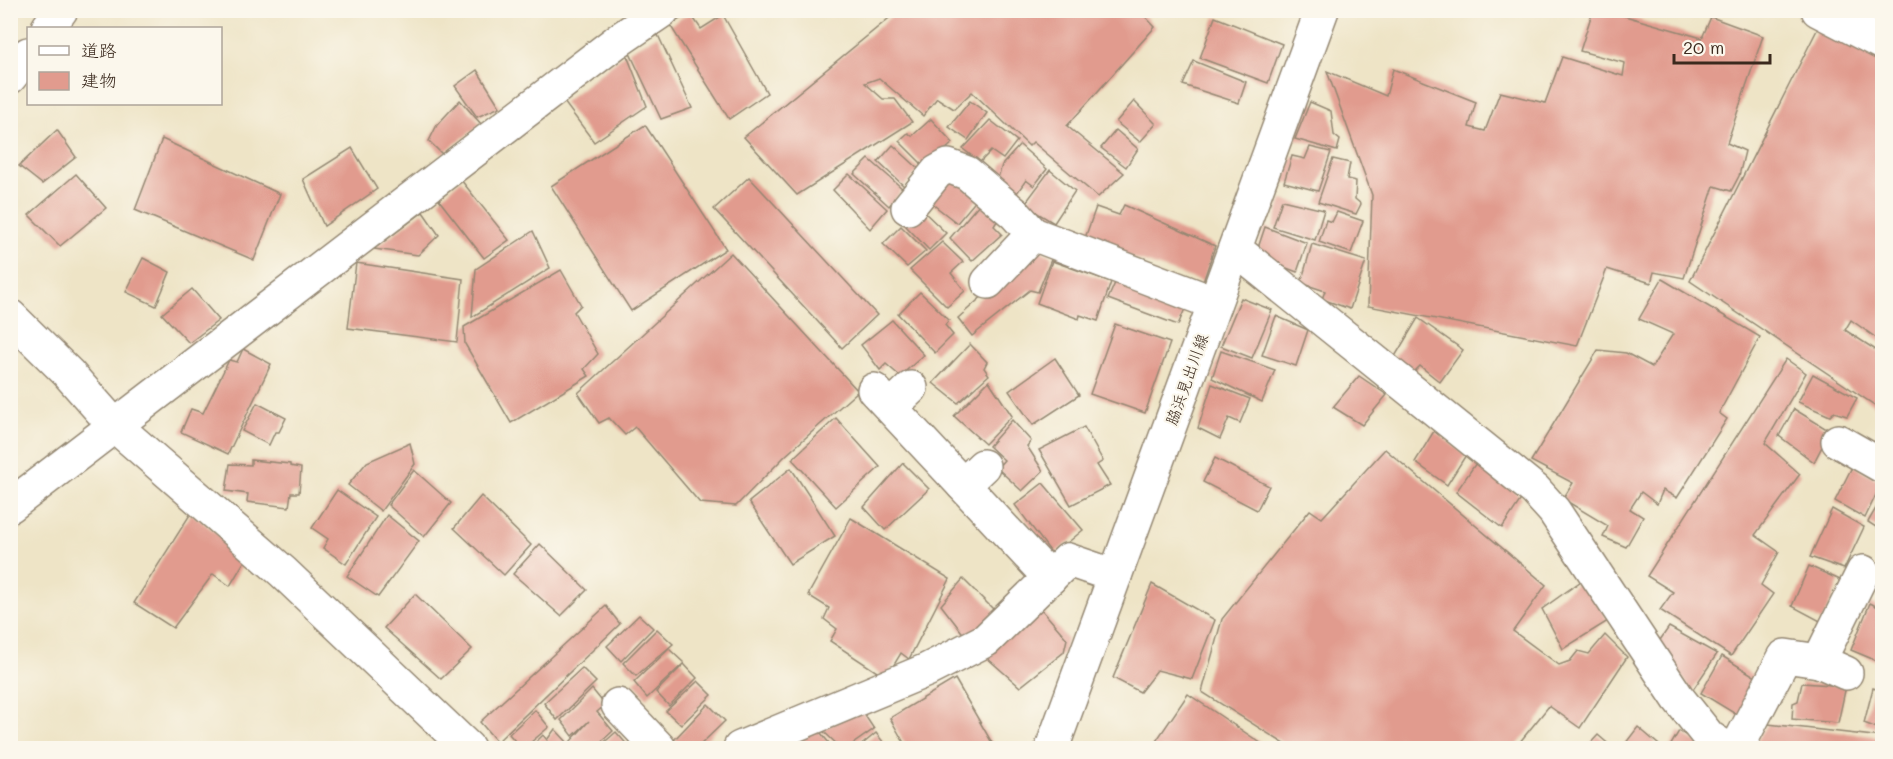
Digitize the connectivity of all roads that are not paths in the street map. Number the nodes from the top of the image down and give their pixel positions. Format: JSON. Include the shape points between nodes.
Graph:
{"nodes":[{"id":1,"x":61,"y":10,"type":"edge"},
{"id":2,"x":663,"y":10,"type":"edge"},
{"id":3,"x":1322,"y":10,"type":"edge"},
{"id":4,"x":1818,"y":10,"type":"edge"},
{"id":5,"x":626,"y":21,"type":"edge"},
{"id":6,"x":49,"y":27,"type":"edge"},
{"id":7,"x":1882,"y":43,"type":"edge"},
{"id":8,"x":27,"y":55,"type":"edge"},
{"id":9,"x":10,"y":77,"type":"edge"},
{"id":10,"x":908,"y":208,"type":"dead end"},
{"id":11,"x":1033,"y":234,"type":"junction"},
{"id":12,"x":1235,"y":249,"type":"junction"},
{"id":13,"x":988,"y":282,"type":"dead end"},
{"id":14,"x":1214,"y":303,"type":"junction"},
{"id":15,"x":10,"y":316,"type":"edge"},
{"id":16,"x":892,"y":395,"type":"dead end"},
{"id":17,"x":114,"y":425,"type":"junction"},
{"id":18,"x":1838,"y":441,"type":"dead end"},
{"id":19,"x":1882,"y":466,"type":"edge"},
{"id":20,"x":10,"y":506,"type":"edge"},
{"id":21,"x":1863,"y":572,"type":"dead end"},
{"id":22,"x":1115,"y":576,"type":"junction"},
{"id":23,"x":1050,"y":578,"type":"junction"},
{"id":24,"x":618,"y":705,"type":"dead end"},
{"id":25,"x":468,"y":748,"type":"edge"},
{"id":26,"x":659,"y":748,"type":"edge"},
{"id":27,"x":740,"y":748,"type":"edge"},
{"id":28,"x":1052,"y":748,"type":"edge"},
{"id":29,"x":1726,"y":748,"type":"edge"},
{"id":30,"x":1737,"y":748,"type":"edge"}],
"edges":[{"from":1,"to":6,"type":"street"},
{"from":2,"to":5,"type":"street"},
{"from":3,"to":12,"type":"street","name":"脇浜見出川線"},
{"from":4,"to":7,"type":"street"},
{"from":5,"to":17,"type":"street","via":[[355,243]]},
{"from":8,"to":9,"type":"street"},
{"from":10,"to":11,"type":"street","via":[[937,172],[948,166],[967,172]]},
{"from":11,"to":13,"type":"street"},
{"from":11,"to":14,"type":"street"},
{"from":12,"to":14,"type":"street","name":"脇浜見出川線"},
{"from":12,"to":29,"type":"street","via":[[1535,490],[1554,511],[1678,698],[1709,737]]},
{"from":14,"to":22,"type":"street","name":"脇浜見出川線"},
{"from":15,"to":17,"type":"street"},
{"from":16,"to":23,"type":"street","via":[[973,475]]},
{"from":17,"to":20,"type":"street"},
{"from":17,"to":25,"type":"street","via":[[283,572]]},
{"from":18,"to":19,"type":"street"},
{"from":21,"to":30,"type":"street","via":[[1833,667],[1785,656]]},
{"from":22,"to":23,"type":"street","via":[[1068,560]]},
{"from":22,"to":28,"type":"street","name":"脇浜見出川線"},
{"from":23,"to":27,"type":"street","via":[[986,640],[927,670]]},
{"from":24,"to":26,"type":"street"}]}
